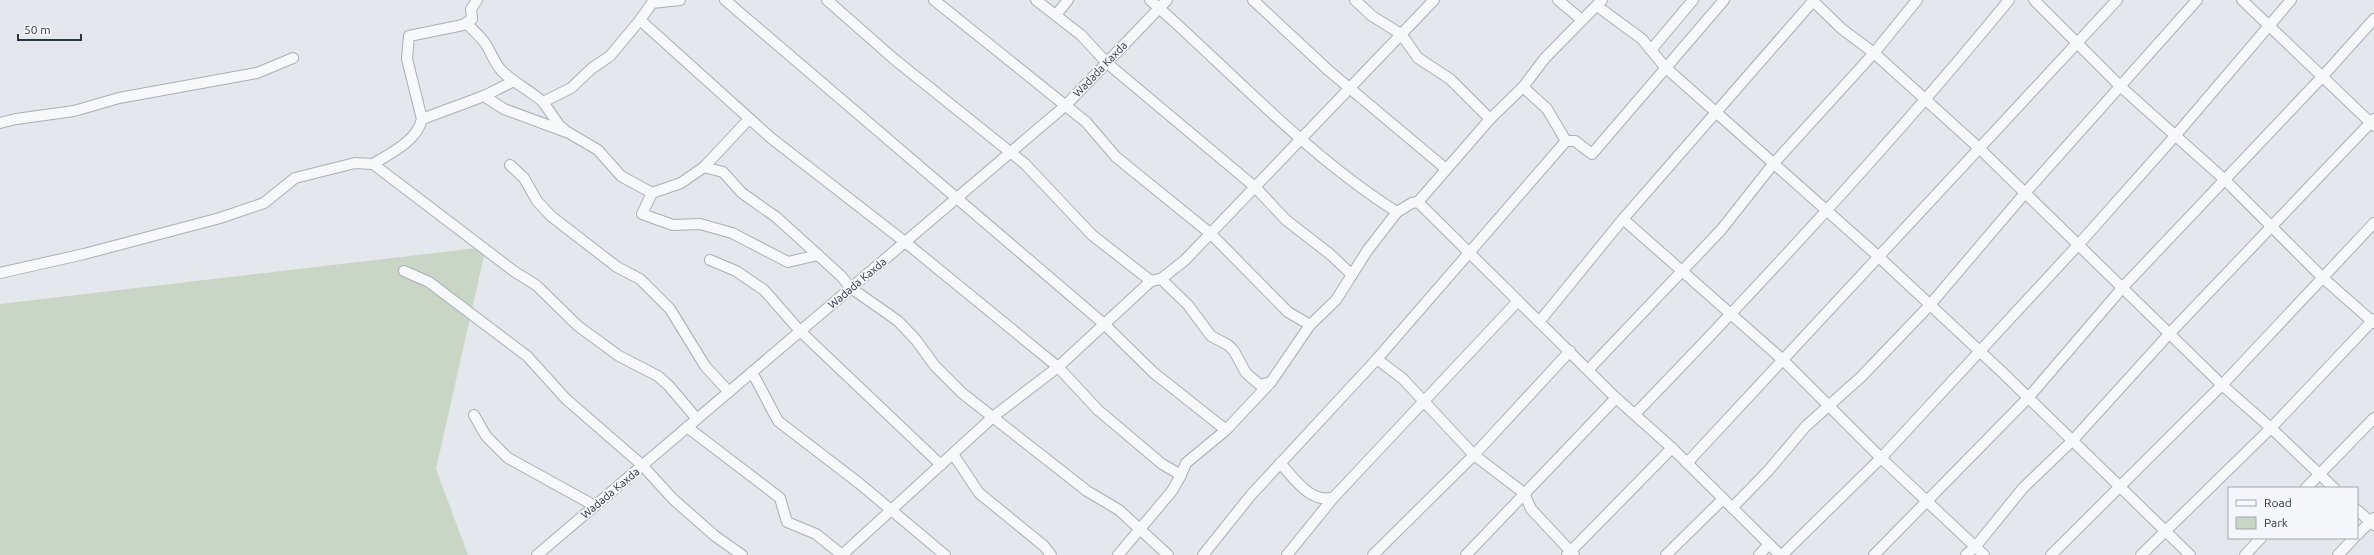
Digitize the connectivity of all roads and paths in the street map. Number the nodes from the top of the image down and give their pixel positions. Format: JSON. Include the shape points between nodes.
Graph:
{"nodes":[{"id":1,"x":477,"y":0,"type":"edge"},
{"id":2,"x":680,"y":0,"type":"edge"},
{"id":3,"x":725,"y":0,"type":"edge"},
{"id":4,"x":827,"y":0,"type":"edge"},
{"id":5,"x":934,"y":0,"type":"edge"},
{"id":6,"x":1036,"y":0,"type":"edge"},
{"id":7,"x":1068,"y":0,"type":"edge"},
{"id":8,"x":1150,"y":0,"type":"edge"},
{"id":9,"x":1167,"y":0,"type":"edge"},
{"id":10,"x":1253,"y":0,"type":"edge"},
{"id":11,"x":1355,"y":0,"type":"edge"},
{"id":12,"x":1434,"y":0,"type":"edge"},
{"id":13,"x":1558,"y":0,"type":"edge"},
{"id":14,"x":1693,"y":0,"type":"edge"},
{"id":15,"x":1724,"y":0,"type":"edge"},
{"id":16,"x":1917,"y":0,"type":"edge"},
{"id":17,"x":2009,"y":0,"type":"edge"},
{"id":18,"x":2034,"y":0,"type":"edge"},
{"id":19,"x":2117,"y":0,"type":"edge"},
{"id":20,"x":2197,"y":0,"type":"edge"},
{"id":21,"x":2242,"y":0,"type":"edge"},
{"id":22,"x":2291,"y":0,"type":"edge"},
{"id":23,"x":1810,"y":1,"type":"edge"},
{"id":24,"x":648,"y":2,"type":"edge"},
{"id":25,"x":1600,"y":3,"type":"edge"},
{"id":26,"x":470,"y":4,"type":"edge"},
{"id":27,"x":1159,"y":8,"type":"junction"},
{"id":28,"x":1056,"y":16,"type":"junction"},
{"id":29,"x":2374,"y":19,"type":"edge"},
{"id":30,"x":640,"y":20,"type":"junction"},
{"id":31,"x":1582,"y":20,"type":"junction"},
{"id":32,"x":466,"y":23,"type":"junction"},
{"id":33,"x":2269,"y":26,"type":"junction"},
{"id":34,"x":1401,"y":34,"type":"junction"},
{"id":35,"x":2077,"y":43,"type":"junction"},
{"id":36,"x":1651,"y":50,"type":"junction"},
{"id":37,"x":1874,"y":53,"type":"junction"},
{"id":38,"x":293,"y":58,"type":"dead end"},
{"id":39,"x":1107,"y":62,"type":"junction"},
{"id":40,"x":1665,"y":66,"type":"junction"},
{"id":41,"x":2323,"y":76,"type":"junction"},
{"id":42,"x":514,"y":81,"type":"junction"},
{"id":43,"x":1523,"y":87,"type":"junction"},
{"id":44,"x":2121,"y":87,"type":"junction"},
{"id":45,"x":1350,"y":88,"type":"junction"},
{"id":46,"x":484,"y":96,"type":"junction"},
{"id":47,"x":1926,"y":101,"type":"junction"},
{"id":48,"x":543,"y":102,"type":"junction"},
{"id":49,"x":1065,"y":106,"type":"junction"},
{"id":50,"x":1716,"y":113,"type":"junction"},
{"id":51,"x":422,"y":119,"type":"junction"},
{"id":52,"x":749,"y":119,"type":"junction"},
{"id":53,"x":1490,"y":119,"type":"junction"},
{"id":54,"x":0,"y":123,"type":"edge"},
{"id":55,"x":2373,"y":123,"type":"edge"},
{"id":56,"x":569,"y":133,"type":"junction"},
{"id":57,"x":2175,"y":136,"type":"junction"},
{"id":58,"x":1301,"y":138,"type":"junction"},
{"id":59,"x":1566,"y":141,"type":"junction"},
{"id":60,"x":1979,"y":148,"type":"junction"},
{"id":61,"x":1010,"y":153,"type":"junction"},
{"id":62,"x":1774,"y":163,"type":"junction"},
{"id":63,"x":373,"y":164,"type":"junction"},
{"id":64,"x":510,"y":165,"type":"dead end"},
{"id":65,"x":704,"y":167,"type":"junction"},
{"id":66,"x":1446,"y":169,"type":"junction"},
{"id":67,"x":2225,"y":180,"type":"junction"},
{"id":68,"x":1255,"y":187,"type":"junction"},
{"id":69,"x":652,"y":193,"type":"junction"},
{"id":70,"x":2025,"y":193,"type":"junction"},
{"id":71,"x":956,"y":199,"type":"junction"},
{"id":72,"x":1418,"y":202,"type":"junction"},
{"id":73,"x":1827,"y":211,"type":"junction"},
{"id":74,"x":1397,"y":212,"type":"junction"},
{"id":75,"x":1623,"y":219,"type":"junction"},
{"id":76,"x":2374,"y":223,"type":"edge"},
{"id":77,"x":2273,"y":227,"type":"junction"},
{"id":78,"x":1211,"y":234,"type":"junction"},
{"id":79,"x":905,"y":242,"type":"junction"},
{"id":80,"x":2079,"y":244,"type":"junction"},
{"id":81,"x":1469,"y":251,"type":"junction"},
{"id":82,"x":818,"y":255,"type":"junction"},
{"id":83,"x":1879,"y":256,"type":"junction"},
{"id":84,"x":710,"y":260,"type":"dead end"},
{"id":85,"x":404,"y":271,"type":"dead end"},
{"id":86,"x":1682,"y":271,"type":"junction"},
{"id":87,"x":0,"y":273,"type":"edge"},
{"id":88,"x":1352,"y":274,"type":"junction"},
{"id":89,"x":2324,"y":278,"type":"junction"},
{"id":90,"x":1162,"y":279,"type":"junction"},
{"id":91,"x":1151,"y":281,"type":"junction"},
{"id":92,"x":2123,"y":287,"type":"junction"},
{"id":93,"x":851,"y":288,"type":"junction"},
{"id":94,"x":1518,"y":301,"type":"junction"},
{"id":95,"x":1929,"y":306,"type":"junction"},
{"id":96,"x":1732,"y":314,"type":"junction"},
{"id":97,"x":2373,"y":321,"type":"edge"},
{"id":98,"x":1539,"y":322,"type":"junction"},
{"id":99,"x":1104,"y":324,"type":"junction"},
{"id":100,"x":1310,"y":325,"type":"junction"},
{"id":101,"x":800,"y":331,"type":"junction"},
{"id":102,"x":2170,"y":333,"type":"junction"},
{"id":103,"x":1570,"y":351,"type":"junction"},
{"id":104,"x":1978,"y":351,"type":"junction"},
{"id":105,"x":1376,"y":359,"type":"junction"},
{"id":106,"x":1782,"y":360,"type":"junction"},
{"id":107,"x":1058,"y":367,"type":"junction"},
{"id":108,"x":1589,"y":369,"type":"junction"},
{"id":109,"x":752,"y":372,"type":"junction"},
{"id":110,"x":1271,"y":382,"type":"junction"},
{"id":111,"x":2222,"y":385,"type":"junction"},
{"id":112,"x":729,"y":392,"type":"junction"},
{"id":113,"x":1616,"y":398,"type":"junction"},
{"id":114,"x":2028,"y":398,"type":"junction"},
{"id":115,"x":1424,"y":400,"type":"junction"},
{"id":116,"x":1830,"y":406,"type":"junction"},
{"id":117,"x":1635,"y":414,"type":"junction"},
{"id":118,"x":474,"y":415,"type":"dead end"},
{"id":119,"x":994,"y":416,"type":"junction"},
{"id":120,"x":2374,"y":418,"type":"edge"},
{"id":121,"x":697,"y":419,"type":"junction"},
{"id":122,"x":687,"y":427,"type":"junction"},
{"id":123,"x":2271,"y":428,"type":"junction"},
{"id":124,"x":1226,"y":430,"type":"junction"},
{"id":125,"x":2073,"y":440,"type":"junction"},
{"id":126,"x":1672,"y":448,"type":"junction"},
{"id":127,"x":953,"y":454,"type":"junction"},
{"id":128,"x":1474,"y":455,"type":"junction"},
{"id":129,"x":1881,"y":458,"type":"junction"},
{"id":130,"x":1280,"y":463,"type":"junction"},
{"id":131,"x":1687,"y":463,"type":"junction"},
{"id":132,"x":941,"y":465,"type":"junction"},
{"id":133,"x":642,"y":466,"type":"junction"},
{"id":134,"x":2319,"y":474,"type":"junction"},
{"id":135,"x":1181,"y":475,"type":"junction"},
{"id":136,"x":2120,"y":487,"type":"junction"},
{"id":137,"x":2307,"y":487,"type":"edge"},
{"id":138,"x":2333,"y":487,"type":"edge"},
{"id":139,"x":1524,"y":493,"type":"junction"},
{"id":140,"x":1334,"y":497,"type":"junction"},
{"id":141,"x":1723,"y":499,"type":"junction"},
{"id":142,"x":1926,"y":500,"type":"junction"},
{"id":143,"x":595,"y":506,"type":"junction"},
{"id":144,"x":1732,"y":508,"type":"junction"},
{"id":145,"x":892,"y":510,"type":"junction"},
{"id":146,"x":2358,"y":511,"type":"edge"},
{"id":147,"x":2373,"y":522,"type":"edge"},
{"id":148,"x":1141,"y":529,"type":"junction"},
{"id":149,"x":2166,"y":530,"type":"junction"},
{"id":150,"x":2358,"y":534,"type":"edge"},
{"id":151,"x":2260,"y":539,"type":"edge"},
{"id":152,"x":2353,"y":539,"type":"edge"},
{"id":153,"x":1769,"y":544,"type":"junction"},
{"id":154,"x":1976,"y":546,"type":"junction"},
{"id":155,"x":1570,"y":554,"type":"edge"},
{"id":156,"x":537,"y":555,"type":"edge"},
{"id":157,"x":742,"y":555,"type":"edge"},
{"id":158,"x":842,"y":555,"type":"edge"},
{"id":159,"x":945,"y":555,"type":"edge"},
{"id":160,"x":1051,"y":555,"type":"edge"},
{"id":161,"x":1118,"y":555,"type":"edge"},
{"id":162,"x":1168,"y":555,"type":"edge"},
{"id":163,"x":1203,"y":555,"type":"edge"},
{"id":164,"x":1287,"y":555,"type":"edge"},
{"id":165,"x":1372,"y":555,"type":"edge"},
{"id":166,"x":1466,"y":555,"type":"edge"},
{"id":167,"x":1666,"y":555,"type":"edge"},
{"id":168,"x":1759,"y":555,"type":"edge"},
{"id":169,"x":1781,"y":555,"type":"edge"},
{"id":170,"x":1874,"y":555,"type":"edge"},
{"id":171,"x":1966,"y":555,"type":"edge"},
{"id":172,"x":1984,"y":555,"type":"edge"},
{"id":173,"x":2051,"y":555,"type":"edge"},
{"id":174,"x":2141,"y":555,"type":"edge"},
{"id":175,"x":2190,"y":555,"type":"edge"},
{"id":176,"x":2245,"y":555,"type":"edge"},
{"id":177,"x":2338,"y":555,"type":"edge"}],
"edges":[{"from":1,"to":26,"type":"street"},
{"from":2,"to":24,"type":"street"},
{"from":3,"to":71,"type":"street"},
{"from":4,"to":61,"type":"street","via":[[894,59]]},
{"from":5,"to":49,"type":"street"},
{"from":6,"to":28,"type":"street"},
{"from":7,"to":28,"type":"street"},
{"from":8,"to":27,"type":"street"},
{"from":9,"to":27,"type":"street","name":"Wadada Kaxda"},
{"from":10,"to":45,"type":"street"},
{"from":11,"to":34,"type":"street","via":[[1372,16]]},
{"from":12,"to":34,"type":"street"},
{"from":13,"to":31,"type":"street"},
{"from":14,"to":36,"type":"street"},
{"from":15,"to":40,"type":"street"},
{"from":16,"to":37,"type":"street"},
{"from":17,"to":47,"type":"street"},
{"from":18,"to":35,"type":"street"},
{"from":19,"to":35,"type":"street"},
{"from":20,"to":44,"type":"street"},
{"from":21,"to":33,"type":"street"},
{"from":22,"to":33,"type":"street"},
{"from":23,"to":37,"type":"street"},
{"from":23,"to":50,"type":"street"},
{"from":24,"to":30,"type":"street"},
{"from":25,"to":31,"type":"street"},
{"from":25,"to":36,"type":"street"},
{"from":26,"to":32,"type":"street","via":[[472,19]]},
{"from":27,"to":39,"type":"street","name":"Wadada Kaxda"},
{"from":27,"to":58,"type":"street"},
{"from":28,"to":39,"type":"street","via":[[1081,35]]},
{"from":29,"to":41,"type":"street"},
{"from":30,"to":48,"type":"street","via":[[610,56],[591,69],[571,88]]},
{"from":30,"to":52,"type":"street"},
{"from":31,"to":43,"type":"street","via":[[1545,58]]},
{"from":32,"to":42,"type":"street","via":[[485,43],[493,60]]},
{"from":32,"to":51,"type":"street","via":[[409,36],[407,59]]},
{"from":33,"to":41,"type":"street"},
{"from":33,"to":57,"type":"street"},
{"from":34,"to":45,"type":"street"},
{"from":34,"to":53,"type":"street","via":[[1418,58],[1450,79]]},
{"from":35,"to":44,"type":"street"},
{"from":35,"to":60,"type":"street"},
{"from":36,"to":40,"type":"street"},
{"from":37,"to":47,"type":"street"},
{"from":37,"to":62,"type":"street"},
{"from":38,"to":54,"type":"street","via":[[258,73],[119,98],[74,111]]},
{"from":39,"to":49,"type":"street","name":"Wadada Kaxda"},
{"from":39,"to":68,"type":"street"},
{"from":40,"to":50,"type":"street"},
{"from":40,"to":59,"type":"street","via":[[1592,154],[1575,142]]},
{"from":41,"to":55,"type":"street"},
{"from":41,"to":67,"type":"street"},
{"from":42,"to":46,"type":"street"},
{"from":42,"to":48,"type":"street","via":[[530,90]]},
{"from":43,"to":53,"type":"street"},
{"from":43,"to":59,"type":"street","via":[[1547,109]]},
{"from":44,"to":57,"type":"street"},
{"from":44,"to":70,"type":"street"},
{"from":45,"to":58,"type":"street"},
{"from":45,"to":66,"type":"street"},
{"from":46,"to":51,"type":"street"},
{"from":46,"to":56,"type":"street","via":[[504,109]]},
{"from":47,"to":60,"type":"street"},
{"from":47,"to":73,"type":"street"},
{"from":48,"to":56,"type":"street","via":[[559,125]]},
{"from":49,"to":61,"type":"street","name":"Wadada Kaxda"},
{"from":49,"to":78,"type":"street","via":[[1086,122],[1116,157]]},
{"from":50,"to":62,"type":"street"},
{"from":50,"to":75,"type":"street"},
{"from":51,"to":63,"type":"street","via":[[420,131]]},
{"from":52,"to":65,"type":"street"},
{"from":52,"to":79,"type":"street"},
{"from":53,"to":66,"type":"street"},
{"from":55,"to":77,"type":"street"},
{"from":56,"to":69,"type":"street","via":[[598,150],[621,176]]},
{"from":57,"to":67,"type":"street"},
{"from":57,"to":80,"type":"street"},
{"from":58,"to":68,"type":"street"},
{"from":58,"to":74,"type":"street","via":[[1374,198]]},
{"from":59,"to":81,"type":"street"},
{"from":60,"to":70,"type":"street"},
{"from":60,"to":83,"type":"street"},
{"from":61,"to":71,"type":"street","name":"Wadada Kaxda"},
{"from":61,"to":91,"type":"street","via":[[1041,179],[1092,235]]},
{"from":62,"to":73,"type":"street"},
{"from":62,"to":86,"type":"street","via":[[1721,230]]},
{"from":63,"to":87,"type":"street","via":[[355,163],[295,178],[264,203],[220,218]]},
{"from":63,"to":121,"type":"street","via":[[515,272],[536,285],[590,334],[619,356],[658,376]]},
{"from":64,"to":112,"type":"street","via":[[524,178],[537,201],[551,216],[617,267],[640,279],[670,309],[705,366]]},
{"from":65,"to":69,"type":"street","via":[[681,183]]},
{"from":65,"to":82,"type":"street","via":[[723,172],[742,193],[776,217]]},
{"from":66,"to":72,"type":"street"},
{"from":67,"to":77,"type":"street"},
{"from":67,"to":92,"type":"street"},
{"from":68,"to":78,"type":"street"},
{"from":68,"to":88,"type":"street","via":[[1297,230]]},
{"from":69,"to":82,"type":"street","via":[[642,214],[673,225],[700,224],[732,233],[788,262]]},
{"from":70,"to":80,"type":"street"},
{"from":70,"to":95,"type":"street"},
{"from":71,"to":79,"type":"street","name":"Wadada Kaxda"},
{"from":71,"to":99,"type":"street"},
{"from":72,"to":74,"type":"street"},
{"from":72,"to":81,"type":"street"},
{"from":73,"to":83,"type":"street"},
{"from":73,"to":96,"type":"street"},
{"from":74,"to":88,"type":"street"},
{"from":75,"to":86,"type":"street"},
{"from":75,"to":98,"type":"street"},
{"from":76,"to":89,"type":"street"},
{"from":77,"to":89,"type":"street"},
{"from":77,"to":102,"type":"street"},
{"from":78,"to":90,"type":"street"},
{"from":78,"to":100,"type":"street","via":[[1288,312]]},
{"from":79,"to":93,"type":"street","name":"Wadada Kaxda"},
{"from":79,"to":107,"type":"street"},
{"from":80,"to":92,"type":"street"},
{"from":80,"to":104,"type":"street"},
{"from":81,"to":94,"type":"street"},
{"from":81,"to":105,"type":"street"},
{"from":82,"to":93,"type":"street"},
{"from":83,"to":95,"type":"street"},
{"from":83,"to":106,"type":"street"},
{"from":84,"to":101,"type":"street","via":[[736,271],[764,290]]},
{"from":85,"to":133,"type":"street","via":[[429,282],[527,356],[566,399]]},
{"from":86,"to":96,"type":"street"},
{"from":86,"to":108,"type":"street"},
{"from":88,"to":100,"type":"street","via":[[1336,300]]},
{"from":89,"to":97,"type":"street"},
{"from":89,"to":111,"type":"street"},
{"from":90,"to":91,"type":"street"},
{"from":90,"to":110,"type":"street","via":[[1188,305],[1210,336],[1234,351],[1246,373],[1260,386]]},
{"from":91,"to":99,"type":"street"},
{"from":92,"to":102,"type":"street"},
{"from":92,"to":114,"type":"street"},
{"from":93,"to":101,"type":"street","name":"Wadada Kaxda"},
{"from":93,"to":119,"type":"street","via":[[898,321],[962,393]]},
{"from":94,"to":98,"type":"street"},
{"from":94,"to":115,"type":"street"},
{"from":95,"to":104,"type":"street"},
{"from":95,"to":116,"type":"street"},
{"from":96,"to":106,"type":"street"},
{"from":96,"to":117,"type":"street"},
{"from":97,"to":123,"type":"street"},
{"from":98,"to":103,"type":"street"},
{"from":99,"to":107,"type":"street"},
{"from":99,"to":124,"type":"street","via":[[1154,373]]},
{"from":100,"to":110,"type":"street"},
{"from":101,"to":109,"type":"street","name":"Wadada Kaxda"},
{"from":101,"to":132,"type":"street"},
{"from":102,"to":111,"type":"street"},
{"from":102,"to":125,"type":"street"},
{"from":103,"to":108,"type":"street"},
{"from":103,"to":128,"type":"street"},
{"from":104,"to":114,"type":"street"},
{"from":104,"to":129,"type":"street"},
{"from":105,"to":115,"type":"street","via":[[1403,379]]},
{"from":105,"to":130,"type":"street"},
{"from":106,"to":116,"type":"street"},
{"from":106,"to":131,"type":"street"},
{"from":107,"to":119,"type":"street"},
{"from":107,"to":135,"type":"street","via":[[1098,410],[1162,464]]},
{"from":108,"to":113,"type":"street"},
{"from":109,"to":112,"type":"street","name":"Wadada Kaxda"},
{"from":109,"to":145,"type":"street","via":[[778,421]]},
{"from":110,"to":124,"type":"street"},
{"from":111,"to":123,"type":"street"},
{"from":111,"to":136,"type":"street"},
{"from":112,"to":121,"type":"street","name":"Wadada Kaxda"},
{"from":113,"to":117,"type":"street"},
{"from":113,"to":139,"type":"street"},
{"from":114,"to":125,"type":"street"},
{"from":114,"to":142,"type":"street","via":[[1952,477]]},
{"from":115,"to":128,"type":"street"},
{"from":115,"to":140,"type":"street"},
{"from":116,"to":129,"type":"street"},
{"from":116,"to":144,"type":"street","via":[[1806,426]]},
{"from":117,"to":126,"type":"street"},
{"from":118,"to":143,"type":"street","via":[[486,436],[508,458]]},
{"from":119,"to":127,"type":"street"},
{"from":119,"to":148,"type":"street","via":[[1088,491],[1118,510]]},
{"from":120,"to":134,"type":"street"},
{"from":121,"to":122,"type":"street","name":"Wadada Kaxda"},
{"from":122,"to":133,"type":"street","name":"Wadada Kaxda"},
{"from":122,"to":158,"type":"street","via":[[780,498],[787,522],[816,534]]},
{"from":123,"to":134,"type":"street"},
{"from":123,"to":149,"type":"street"},
{"from":124,"to":135,"type":"street","via":[[1186,463]]},
{"from":125,"to":136,"type":"street"},
{"from":125,"to":154,"type":"street","via":[[2023,488]]},
{"from":126,"to":131,"type":"street"},
{"from":126,"to":155,"type":"street"},
{"from":127,"to":132,"type":"street"},
{"from":127,"to":160,"type":"street","via":[[979,493],[1044,546]]},
{"from":128,"to":139,"type":"street"},
{"from":128,"to":165,"type":"street"},
{"from":129,"to":142,"type":"street"},
{"from":129,"to":169,"type":"street"},
{"from":130,"to":140,"type":"street","via":[[1305,490],[1317,498],[1326,500]]},
{"from":130,"to":163,"type":"street"},
{"from":131,"to":141,"type":"street"},
{"from":132,"to":145,"type":"street"},
{"from":133,"to":143,"type":"street","name":"Wadada Kaxda"},
{"from":133,"to":157,"type":"street","via":[[673,499],[714,536]]},
{"from":134,"to":137,"type":"street"},
{"from":134,"to":138,"type":"street"},
{"from":135,"to":148,"type":"street","via":[[1174,489]]},
{"from":136,"to":149,"type":"street"},
{"from":136,"to":173,"type":"street"},
{"from":139,"to":155,"type":"street","via":[[1531,509]]},
{"from":139,"to":166,"type":"street"},
{"from":140,"to":164,"type":"street"},
{"from":141,"to":144,"type":"street"},
{"from":141,"to":167,"type":"street"},
{"from":142,"to":154,"type":"street"},
{"from":142,"to":170,"type":"street"},
{"from":143,"to":156,"type":"street","name":"Wadada Kaxda"},
{"from":144,"to":153,"type":"street"},
{"from":145,"to":158,"type":"street"},
{"from":145,"to":159,"type":"street"},
{"from":146,"to":147,"type":"street"},
{"from":147,"to":150,"type":"street"},
{"from":148,"to":161,"type":"street"},
{"from":148,"to":162,"type":"street"},
{"from":149,"to":174,"type":"street"},
{"from":149,"to":175,"type":"street"},
{"from":151,"to":176,"type":"street"},
{"from":152,"to":177,"type":"street"},
{"from":153,"to":168,"type":"street"},
{"from":153,"to":169,"type":"street"},
{"from":154,"to":171,"type":"street"},
{"from":154,"to":172,"type":"street"}]}
